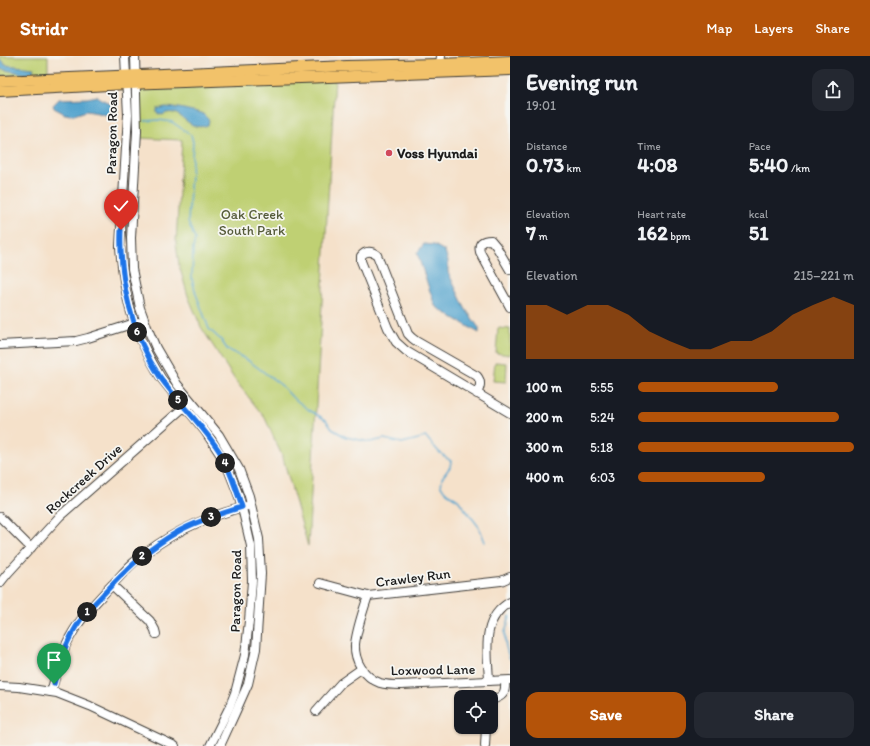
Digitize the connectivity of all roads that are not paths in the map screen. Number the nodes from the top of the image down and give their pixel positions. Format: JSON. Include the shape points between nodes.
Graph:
{"nodes":[{"id":1,"x":125,"y":56,"type":"edge"},
{"id":2,"x":135,"y":56,"type":"edge"},
{"id":3,"x":510,"y":61,"type":"edge"},
{"id":4,"x":435,"y":63,"type":"edge"},
{"id":5,"x":510,"y":70,"type":"edge"},
{"id":6,"x":0,"y":80,"type":"edge"},
{"id":7,"x":131,"y":80,"type":"junction"},
{"id":8,"x":11,"y":85,"type":"junction"},
{"id":9,"x":0,"y":91,"type":"edge"},
{"id":10,"x":510,"y":270,"type":"edge"},
{"id":11,"x":510,"y":307,"type":"edge"},
{"id":12,"x":144,"y":319,"type":"junction"},
{"id":13,"x":134,"y":324,"type":"junction"},
{"id":14,"x":0,"y":344,"type":"edge"},
{"id":15,"x":477,"y":394,"type":"junction"},
{"id":16,"x":193,"y":402,"type":"junction"},
{"id":17,"x":184,"y":407,"type":"junction"},
{"id":18,"x":510,"y":413,"type":"edge"},
{"id":19,"x":251,"y":505,"type":"junction"},
{"id":20,"x":242,"y":507,"type":"junction"},
{"id":21,"x":0,"y":517,"type":"edge"},
{"id":22,"x":31,"y":548,"type":"junction"},
{"id":23,"x":510,"y":577,"type":"edge"},
{"id":24,"x":0,"y":583,"type":"edge"},
{"id":25,"x":320,"y":583,"type":"dead end"},
{"id":26,"x":112,"y":585,"type":"junction"},
{"id":27,"x":368,"y":596,"type":"junction"},
{"id":28,"x":510,"y":602,"type":"edge"},
{"id":29,"x":156,"y":634,"type":"dead end"},
{"id":30,"x":361,"y":669,"type":"junction"},
{"id":31,"x":508,"y":680,"type":"edge"},
{"id":32,"x":489,"y":681,"type":"junction"},
{"id":33,"x":0,"y":686,"type":"edge"},
{"id":34,"x":51,"y":692,"type":"junction"},
{"id":35,"x":498,"y":697,"type":"edge"},
{"id":36,"x":316,"y":711,"type":"dead end"},
{"id":37,"x":486,"y":734,"type":"edge"},
{"id":38,"x":175,"y":746,"type":"edge"},
{"id":39,"x":210,"y":746,"type":"edge"},
{"id":40,"x":220,"y":746,"type":"edge"},
{"id":41,"x":485,"y":746,"type":"edge"}],
"edges":[{"from":1,"to":7,"type":"street","name":"Paragon Road"},
{"from":2,"to":7,"type":"street","name":"Paragon Road"},
{"from":3,"to":4,"type":"main road"},
{"from":4,"to":5,"type":"main road","via":[[447,73]]},
{"from":4,"to":7,"type":"main road","via":[[257,75]]},
{"from":6,"to":8,"type":"main road"},
{"from":7,"to":8,"type":"main road"},
{"from":7,"to":12,"type":"street","name":"Paragon Road","via":[[137,131],[131,238],[134,276]]},
{"from":7,"to":13,"type":"street","name":"Paragon Road","via":[[120,246]]},
{"from":8,"to":9,"type":"main road"},
{"from":10,"to":11,"type":"street","via":[[491,240],[482,242],[480,252]]},
{"from":12,"to":13,"type":"street"},
{"from":12,"to":16,"type":"street","name":"Paragon Road","via":[[156,348],[177,384]]},
{"from":13,"to":14,"type":"street","via":[[76,341]]},
{"from":13,"to":17,"type":"street","name":"Paragon Road","via":[[154,367]]},
{"from":15,"to":15,"type":"street","via":[[406,351],[396,342],[361,261],[363,253],[368,251],[377,255],[408,334],[477,376],[480,382]]},
{"from":15,"to":18,"type":"street"},
{"from":16,"to":17,"type":"street","name":"Rockcreek Drive"},
{"from":16,"to":19,"type":"street","name":"Paragon Road","via":[[232,455]]},
{"from":17,"to":20,"type":"street","name":"Paragon Road","via":[[204,431],[227,466]]},
{"from":17,"to":22,"type":"street","name":"Rockcreek Drive","via":[[60,516]]},
{"from":19,"to":20,"type":"street"},
{"from":19,"to":40,"type":"street","name":"Paragon Road","via":[[259,538],[261,574],[256,650],[248,684]]},
{"from":20,"to":26,"type":"street","via":[[179,531],[149,550]]},
{"from":20,"to":39,"type":"street","name":"Paragon Road","via":[[251,546],[252,564],[248,637],[235,693]]},
{"from":21,"to":22,"type":"street"},
{"from":22,"to":24,"type":"street","name":"Rockcreek Drive"},
{"from":23,"to":27,"type":"street","name":"Crawley Run","via":[[501,581]]},
{"from":25,"to":27,"type":"street","name":"Crawley Run"},
{"from":26,"to":29,"type":"street","via":[[150,621]]},
{"from":26,"to":34,"type":"street","via":[[86,613],[73,632],[62,656]]},
{"from":27,"to":30,"type":"street","via":[[355,642]]},
{"from":28,"to":32,"type":"street","via":[[497,613],[490,625]]},
{"from":30,"to":32,"type":"street","name":"Loxwood Lane","via":[[373,680],[393,685]]},
{"from":30,"to":36,"type":"street","via":[[341,683]]},
{"from":31,"to":32,"type":"street","name":"Loxwood Lane"},
{"from":31,"to":35,"type":"street","via":[[503,694]]},
{"from":33,"to":34,"type":"street"},
{"from":34,"to":38,"type":"street","via":[[90,706]]},
{"from":37,"to":41,"type":"street"}]}
